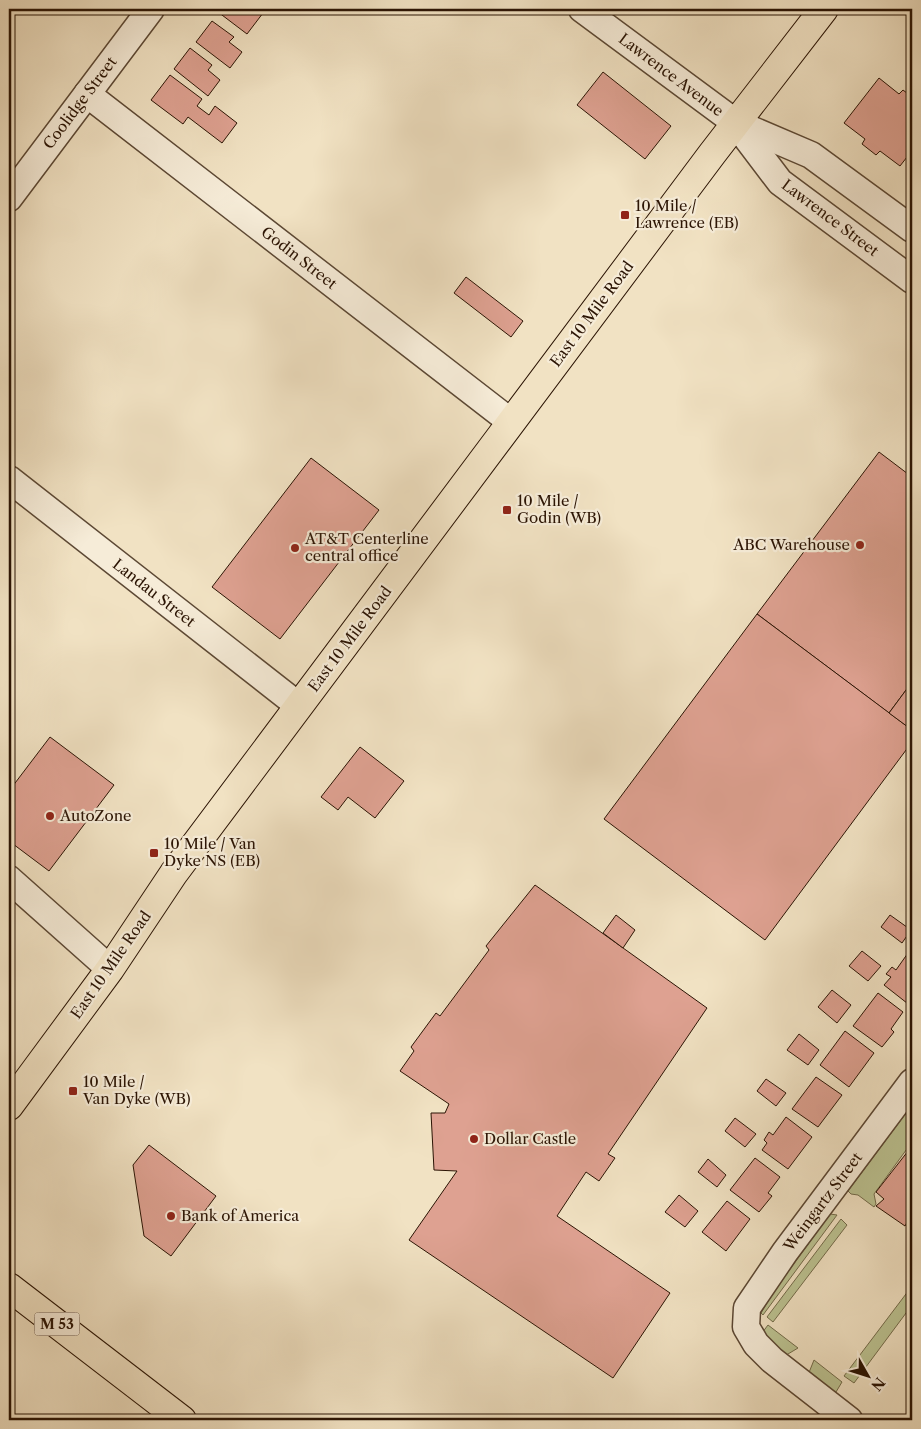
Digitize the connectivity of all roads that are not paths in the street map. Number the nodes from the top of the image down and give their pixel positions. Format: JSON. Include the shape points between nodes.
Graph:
{"nodes":[{"id":1,"x":151,"y":9,"type":"edge"},
{"id":2,"x":582,"y":9,"type":"edge"},
{"id":3,"x":824,"y":9,"type":"edge"},
{"id":4,"x":87,"y":94,"type":"junction"},
{"id":5,"x":736,"y":123,"type":"junction"},
{"id":6,"x":9,"y":198,"type":"edge"},
{"id":7,"x":912,"y":229,"type":"edge"},
{"id":8,"x":912,"y":280,"type":"edge"},
{"id":9,"x":511,"y":422,"type":"junction"},
{"id":10,"x":9,"y":479,"type":"edge"},
{"id":11,"x":299,"y":706,"type":"junction"},
{"id":12,"x":9,"y":879,"type":"edge"},
{"id":13,"x":110,"y":969,"type":"junction"},
{"id":14,"x":912,"y":1082,"type":"edge"},
{"id":15,"x":9,"y":1106,"type":"edge"},
{"id":16,"x":9,"y":1287,"type":"edge"},
{"id":17,"x":182,"y":1420,"type":"edge"},
{"id":18,"x":848,"y":1420,"type":"edge"}],
"edges":[{"from":1,"to":4,"type":"street","name":"Coolidge Street"},
{"from":2,"to":5,"type":"street","name":"Lawrence Avenue"},
{"from":3,"to":5,"type":"main road","name":"East 10 Mile Road"},
{"from":4,"to":6,"type":"street","name":"Coolidge Street"},
{"from":4,"to":9,"type":"street","name":"Godin Street"},
{"from":5,"to":7,"type":"street","via":[[811,155]]},
{"from":5,"to":8,"type":"street","name":"Lawrence Street","via":[[780,182]]},
{"from":5,"to":9,"type":"main road","name":"East 10 Mile Road"},
{"from":9,"to":11,"type":"main road","name":"East 10 Mile Road"},
{"from":10,"to":11,"type":"street","name":"Landau Street"},
{"from":11,"to":13,"type":"main road","name":"East 10 Mile Road","via":[[174,873]]},
{"from":12,"to":13,"type":"street"},
{"from":13,"to":15,"type":"main road","name":"East 10 Mile Road"},
{"from":14,"to":18,"type":"street","name":"Weingartz Street","via":[[747,1308],[746,1327],[756,1344]]},
{"from":16,"to":17,"type":"main road","number":"M 53"}]}
